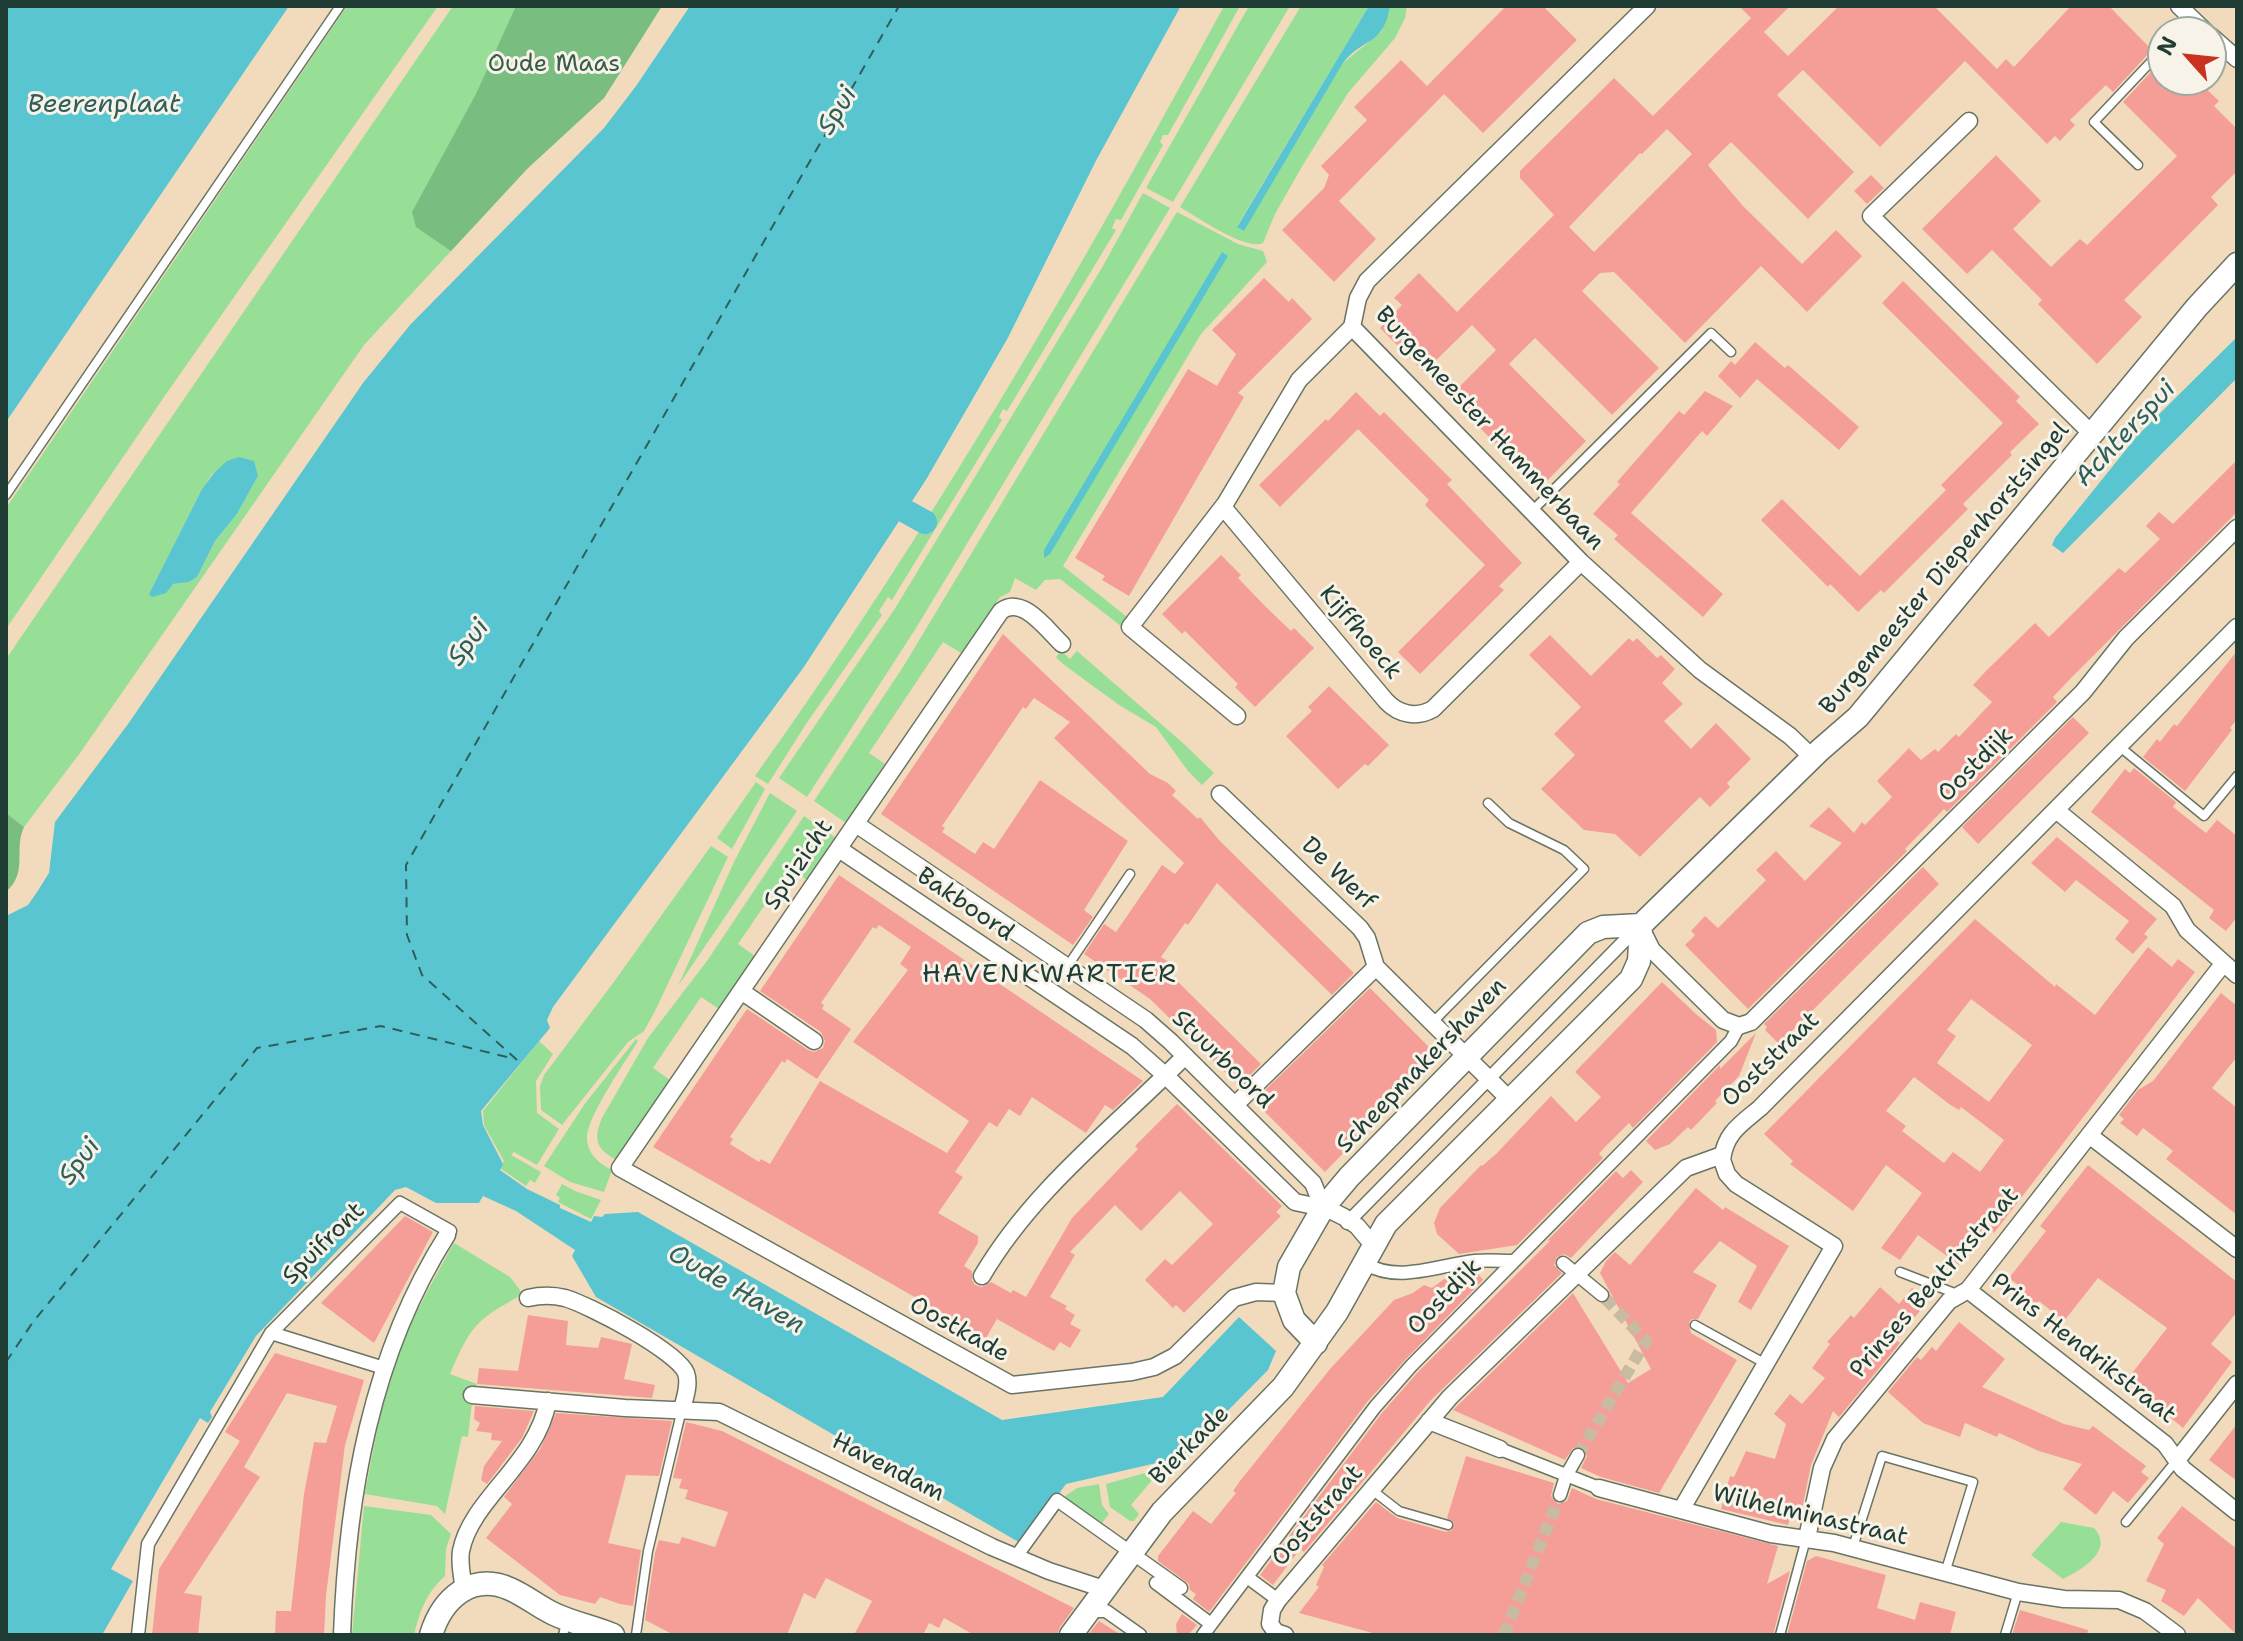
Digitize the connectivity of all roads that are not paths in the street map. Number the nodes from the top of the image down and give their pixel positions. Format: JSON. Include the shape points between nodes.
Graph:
{"nodes":[{"id":1,"x":340,"y":6,"type":"edge"},
{"id":2,"x":1647,"y":6,"type":"edge"},
{"id":3,"x":2147,"y":66,"type":"edge"},
{"id":4,"x":1969,"y":121,"type":"dead end"},
{"id":5,"x":2138,"y":165,"type":"dead end"},
{"id":6,"x":2237,"y":264,"type":"edge"},
{"id":7,"x":1352,"y":327,"type":"junction"},
{"id":8,"x":1731,"y":352,"type":"dead end"},
{"id":9,"x":2093,"y":435,"type":"junction"},
{"id":10,"x":6,"y":495,"type":"edge"},
{"id":11,"x":1223,"y":507,"type":"junction"},
{"id":12,"x":1531,"y":511,"type":"junction"},
{"id":13,"x":2237,"y":528,"type":"edge"},
{"id":14,"x":1581,"y":562,"type":"junction"},
{"id":15,"x":2237,"y":627,"type":"edge"},
{"id":16,"x":1062,"y":644,"type":"dead end"},
{"id":17,"x":1237,"y":716,"type":"dead end"},
{"id":18,"x":2119,"y":746,"type":"junction"},
{"id":19,"x":1812,"y":757,"type":"junction"},
{"id":20,"x":2237,"y":776,"type":"edge"},
{"id":21,"x":1220,"y":794,"type":"dead end"},
{"id":22,"x":1488,"y":803,"type":"dead end"},
{"id":23,"x":2056,"y":810,"type":"junction"},
{"id":24,"x":856,"y":824,"type":"junction"},
{"id":25,"x":839,"y":849,"type":"junction"},
{"id":26,"x":929,"y":874,"type":"junction"},
{"id":27,"x":1130,"y":874,"type":"dead end"},
{"id":28,"x":913,"y":898,"type":"junction"},
{"id":29,"x":1641,"y":925,"type":"junction"},
{"id":30,"x":2223,"y":964,"type":"junction"},
{"id":31,"x":1066,"y":967,"type":"junction"},
{"id":32,"x":1376,"y":967,"type":"junction"},
{"id":33,"x":2237,"y":975,"type":"edge"},
{"id":34,"x":741,"y":991,"type":"junction"},
{"id":35,"x":1050,"y":992,"type":"junction"},
{"id":36,"x":1433,"y":1022,"type":"junction"},
{"id":37,"x":1739,"y":1026,"type":"junction"},
{"id":38,"x":814,"y":1041,"type":"dead end"},
{"id":39,"x":1185,"y":1056,"type":"junction"},
{"id":40,"x":1465,"y":1058,"type":"junction"},
{"id":41,"x":1166,"y":1076,"type":"junction"},
{"id":42,"x":1489,"y":1080,"type":"junction"},
{"id":43,"x":1510,"y":1100,"type":"junction"},
{"id":44,"x":1235,"y":1105,"type":"junction"},
{"id":45,"x":2089,"y":1135,"type":"junction"},
{"id":46,"x":1722,"y":1155,"type":"junction"},
{"id":47,"x":620,"y":1168,"type":"joint"},
{"id":48,"x":1323,"y":1208,"type":"junction"},
{"id":49,"x":1348,"y":1222,"type":"junction"},
{"id":50,"x":447,"y":1235,"type":"joint"},
{"id":51,"x":2237,"y":1249,"type":"edge"},
{"id":52,"x":1369,"y":1254,"type":"junction"},
{"id":53,"x":1513,"y":1261,"type":"junction"},
{"id":54,"x":1569,"y":1269,"type":"junction"},
{"id":55,"x":1900,"y":1272,"type":"dead end"},
{"id":56,"x":982,"y":1276,"type":"dead end"},
{"id":57,"x":1962,"y":1292,"type":"junction"},
{"id":58,"x":1284,"y":1293,"type":"junction"},
{"id":59,"x":1602,"y":1295,"type":"tunnel mouth"},
{"id":60,"x":528,"y":1298,"type":"dead end"},
{"id":61,"x":1695,"y":1325,"type":"dead end"},
{"id":62,"x":271,"y":1333,"type":"junction"},
{"id":63,"x":1316,"y":1343,"type":"junction"},
{"id":64,"x":1766,"y":1364,"type":"junction"},
{"id":65,"x":384,"y":1368,"type":"junction"},
{"id":66,"x":2237,"y":1384,"type":"edge"},
{"id":67,"x":472,"y":1395,"type":"dead end"},
{"id":68,"x":548,"y":1401,"type":"junction"},
{"id":69,"x":682,"y":1409,"type":"junction"},
{"id":70,"x":1429,"y":1421,"type":"junction"},
{"id":71,"x":1500,"y":1449,"type":"joint"},
{"id":72,"x":1578,"y":1455,"type":"tunnel mouth"},
{"id":73,"x":2177,"y":1460,"type":"junction"},
{"id":74,"x":1566,"y":1476,"type":"junction"},
{"id":75,"x":1599,"y":1488,"type":"joint"},
{"id":76,"x":1372,"y":1490,"type":"junction"},
{"id":77,"x":1560,"y":1495,"type":"tunnel mouth"},
{"id":78,"x":1681,"y":1510,"type":"junction"},
{"id":79,"x":2237,"y":1512,"type":"edge"},
{"id":80,"x":2126,"y":1522,"type":"dead end"},
{"id":81,"x":1448,"y":1525,"type":"dead end"},
{"id":82,"x":1807,"y":1538,"type":"junction"},
{"id":83,"x":1853,"y":1548,"type":"junction"},
{"id":84,"x":1136,"y":1554,"type":"junction"},
{"id":85,"x":1015,"y":1558,"type":"junction"},
{"id":86,"x":1945,"y":1573,"type":"junction"},
{"id":87,"x":1144,"y":1575,"type":"dead end"},
{"id":88,"x":1247,"y":1577,"type":"junction"},
{"id":89,"x":1156,"y":1583,"type":"dead end"},
{"id":90,"x":1181,"y":1588,"type":"dead end"},
{"id":91,"x":464,"y":1589,"type":"junction"},
{"id":92,"x":1104,"y":1589,"type":"junction"},
{"id":93,"x":2018,"y":1592,"type":"junction"},
{"id":94,"x":1278,"y":1600,"type":"junction"},
{"id":95,"x":1088,"y":1611,"type":"junction"},
{"id":96,"x":1211,"y":1624,"type":"junction"},
{"id":97,"x":565,"y":1627,"type":"edge"},
{"id":98,"x":138,"y":1635,"type":"edge"},
{"id":99,"x":342,"y":1635,"type":"edge"},
{"id":100,"x":431,"y":1635,"type":"edge"},
{"id":101,"x":613,"y":1635,"type":"edge"},
{"id":102,"x":636,"y":1635,"type":"edge"},
{"id":103,"x":1071,"y":1635,"type":"edge"},
{"id":104,"x":1140,"y":1635,"type":"edge"},
{"id":105,"x":1203,"y":1635,"type":"edge"},
{"id":106,"x":1283,"y":1635,"type":"edge"},
{"id":107,"x":1780,"y":1635,"type":"edge"},
{"id":108,"x":2005,"y":1635,"type":"edge"},
{"id":109,"x":2177,"y":1635,"type":"edge"}],
"edges":[{"from":1,"to":10,"type":"lane"},
{"from":2,"to":7,"type":"street","name":"Burgemeester Hammerbaan","via":[[1367,281]]},
{"from":3,"to":5,"type":"lane","via":[[2094,122]]},
{"from":4,"to":9,"type":"street","via":[[1871,216]]},
{"from":6,"to":9,"type":"street","name":"Burgemeester Diepenhorstsingel"},
{"from":7,"to":11,"type":"street","via":[[1299,380]]},
{"from":7,"to":12,"type":"street","name":"Burgemeester Hammerbaan"},
{"from":8,"to":12,"type":"lane","via":[[1711,333]]},
{"from":9,"to":19,"type":"street","name":"Burgemeester Diepenhorstsingel","via":[[1858,717]]},
{"from":11,"to":14,"type":"street","name":"Kijffhoeck","via":[[1386,701],[1407,714],[1433,709]]},
{"from":11,"to":17,"type":"street","via":[[1130,627]]},
{"from":12,"to":14,"type":"street","name":"Burgemeester Hammerbaan"},
{"from":13,"to":37,"type":"street","name":"Oostdijk","via":[[2126,638],[2051,725],[1754,1020]]},
{"from":14,"to":19,"type":"street","name":"Burgemeester Hammerbaan","via":[[1700,670]]},
{"from":15,"to":18,"type":"street","name":"Ooststraat"},
{"from":16,"to":24,"type":"street","name":"Spuizicht","via":[[1025,610],[1014,605],[1001,611]]},
{"from":18,"to":20,"type":"lane","via":[[2204,816]]},
{"from":18,"to":23,"type":"street","name":"Ooststraat"},
{"from":19,"to":29,"type":"street","name":"Burgemeester Diepenhorstsingel"},
{"from":21,"to":32,"type":"street","name":"De Werf","via":[[1360,928]]},
{"from":22,"to":36,"type":"lane","via":[[1509,823],[1564,850],[1584,869]]},
{"from":23,"to":30,"type":"street","via":[[2173,906],[2187,930]]},
{"from":23,"to":46,"type":"street","name":"Ooststraat","via":[[1760,1108],[1736,1126]]},
{"from":24,"to":25,"type":"street","name":"Spuizicht"},
{"from":24,"to":26,"type":"street","name":"Stuurboord"},
{"from":25,"to":28,"type":"street","name":"Bakboord"},
{"from":25,"to":34,"type":"street","name":"Spuizicht"},
{"from":26,"to":28,"type":"street"},
{"from":26,"to":31,"type":"street","name":"Stuurboord"},
{"from":27,"to":31,"type":"lane"},
{"from":28,"to":35,"type":"street","name":"Bakboord"},
{"from":29,"to":37,"type":"street","via":[[1652,950],[1680,979],[1723,1020]]},
{"from":29,"to":40,"type":"street","name":"Scheepmakershaven","via":[[1588,933]]},
{"from":29,"to":42,"type":"street"},
{"from":29,"to":43,"type":"street","via":[[1639,961],[1631,979]]},
{"from":30,"to":33,"type":"street"},
{"from":30,"to":45,"type":"street","name":"Prinses Beatrixstraat"},
{"from":31,"to":35,"type":"street"},
{"from":31,"to":39,"type":"street","name":"Stuurboord","via":[[1146,1020]]},
{"from":32,"to":36,"type":"street","name":"De Werf"},
{"from":32,"to":44,"type":"street"},
{"from":34,"to":38,"type":"street"},
{"from":34,"to":47,"type":"street","name":"Spuizicht"},
{"from":35,"to":41,"type":"street","name":"Bakboord","via":[[1132,1046]]},
{"from":36,"to":40,"type":"street","name":"De Werf"},
{"from":37,"to":53,"type":"street","name":"Oostdijk","via":[[1731,1041],[1541,1241]]},
{"from":39,"to":41,"type":"street"},
{"from":39,"to":44,"type":"street","name":"Stuurboord"},
{"from":40,"to":42,"type":"street","name":"De Werf"},
{"from":40,"to":48,"type":"street","name":"Scheepmakershaven"},
{"from":41,"to":48,"type":"street","name":"Bakboord","via":[[1295,1202]]},
{"from":41,"to":56,"type":"street","via":[[1036,1203]]},
{"from":42,"to":43,"type":"street","name":"De Werf"},
{"from":42,"to":49,"type":"street"},
{"from":43,"to":52,"type":"street","via":[[1386,1224]]},
{"from":44,"to":48,"type":"street","name":"Stuurboord","via":[[1313,1183]]},
{"from":45,"to":51,"type":"street"},
{"from":45,"to":57,"type":"street","name":"Prinses Beatrixstraat"},
{"from":46,"to":54,"type":"street","name":"Ooststraat","via":[[1686,1168]]},
{"from":46,"to":64,"type":"street","name":"Wilhelminastraat","via":[[1724,1169],[1736,1184],[1834,1246]]},
{"from":47,"to":58,"type":"street","name":"Oostkade","via":[[1012,1385],[1154,1367],[1175,1356],[1234,1298]]},
{"from":48,"to":49,"type":"street"},
{"from":48,"to":58,"type":"street","name":"Scheepmakershaven","via":[[1289,1267]]},
{"from":49,"to":52,"type":"street"},
{"from":50,"to":62,"type":"street","name":"Spuifront","via":[[450,1231],[400,1203]]},
{"from":50,"to":65,"type":"street","name":"Spuifront","via":[[415,1290]]},
{"from":52,"to":53,"type":"street","via":[[1376,1270],[1397,1274],[1477,1261]]},
{"from":52,"to":63,"type":"street","name":"Bierkade"},
{"from":53,"to":88,"type":"street","name":"Oostdijk","via":[[1375,1407]]},
{"from":54,"to":59,"type":"street"},
{"from":54,"to":70,"type":"street","name":"Ooststraat"},
{"from":55,"to":57,"type":"lane"},
{"from":57,"to":73,"type":"street","name":"Prins Hendrikstraat","via":[[2165,1444]]},
{"from":57,"to":82,"type":"street","name":"Prinses Beatrixstraat","via":[[1835,1439],[1822,1468]]},
{"from":58,"to":63,"type":"street","via":[[1294,1320]]},
{"from":60,"to":69,"type":"street","via":[[550,1296],[580,1304],[669,1354],[686,1373]]},
{"from":61,"to":64,"type":"lane"},
{"from":62,"to":65,"type":"street"},
{"from":62,"to":98,"type":"street","name":"Spuifront","via":[[148,1544]]},
{"from":63,"to":84,"type":"street","name":"Bierkade","via":[[1268,1406],[1181,1491]]},
{"from":64,"to":78,"type":"street","name":"Wilhelminastraat"},
{"from":65,"to":99,"type":"street","name":"Spuifront","via":[[353,1504]]},
{"from":66,"to":73,"type":"street"},
{"from":67,"to":68,"type":"street","name":"Havendam"},
{"from":68,"to":69,"type":"street","name":"Havendam"},
{"from":68,"to":91,"type":"street","via":[[528,1450],[466,1536],[460,1560]]},
{"from":69,"to":85,"type":"street","name":"Havendam","via":[[728,1415]]},
{"from":69,"to":102,"type":"lane","via":[[648,1551]]},
{"from":70,"to":71,"type":"street"},
{"from":70,"to":76,"type":"street","name":"Ooststraat"},
{"from":71,"to":74,"type":"street"},
{"from":72,"to":74,"type":"street"},
{"from":73,"to":79,"type":"street","name":"Prins Hendrikstraat"},
{"from":73,"to":80,"type":"lane"},
{"from":74,"to":75,"type":"street"},
{"from":74,"to":77,"type":"street"},
{"from":75,"to":78,"type":"street"},
{"from":76,"to":81,"type":"lane","via":[[1399,1511]]},
{"from":76,"to":94,"type":"street","name":"Ooststraat"},
{"from":78,"to":82,"type":"street","name":"Wilhelminastraat"},
{"from":82,"to":83,"type":"street","name":"Wilhelminastraat"},
{"from":82,"to":107,"type":"lane"},
{"from":83,"to":86,"type":"street","name":"Wilhelminastraat"},
{"from":83,"to":86,"type":"lane","via":[[1882,1456],[1973,1482]]},
{"from":84,"to":85,"type":"street","via":[[1057,1500]]},
{"from":84,"to":87,"type":"street"},
{"from":84,"to":90,"type":"street"},
{"from":84,"to":92,"type":"street","name":"Bierkade"},
{"from":85,"to":92,"type":"street","name":"Havendam"},
{"from":86,"to":93,"type":"street","name":"Wilhelminastraat"},
{"from":88,"to":94,"type":"street"},
{"from":88,"to":96,"type":"street","name":"Oostdijk"},
{"from":89,"to":96,"type":"street"},
{"from":91,"to":97,"type":"street","via":[[506,1587]]},
{"from":91,"to":100,"type":"street","via":[[444,1606]]},
{"from":92,"to":95,"type":"street","name":"Bierkade"},
{"from":93,"to":108,"type":"lane"},
{"from":93,"to":109,"type":"street","name":"Wilhelminastraat","via":[[2119,1600],[2145,1611]]},
{"from":94,"to":106,"type":"street","name":"Ooststraat","via":[[1270,1622]]},
{"from":95,"to":103,"type":"street","name":"Bierkade"},
{"from":95,"to":104,"type":"street","via":[[1106,1611]]},
{"from":96,"to":105,"type":"street","name":"Oostdijk"},
{"from":97,"to":101,"type":"street"}]}
